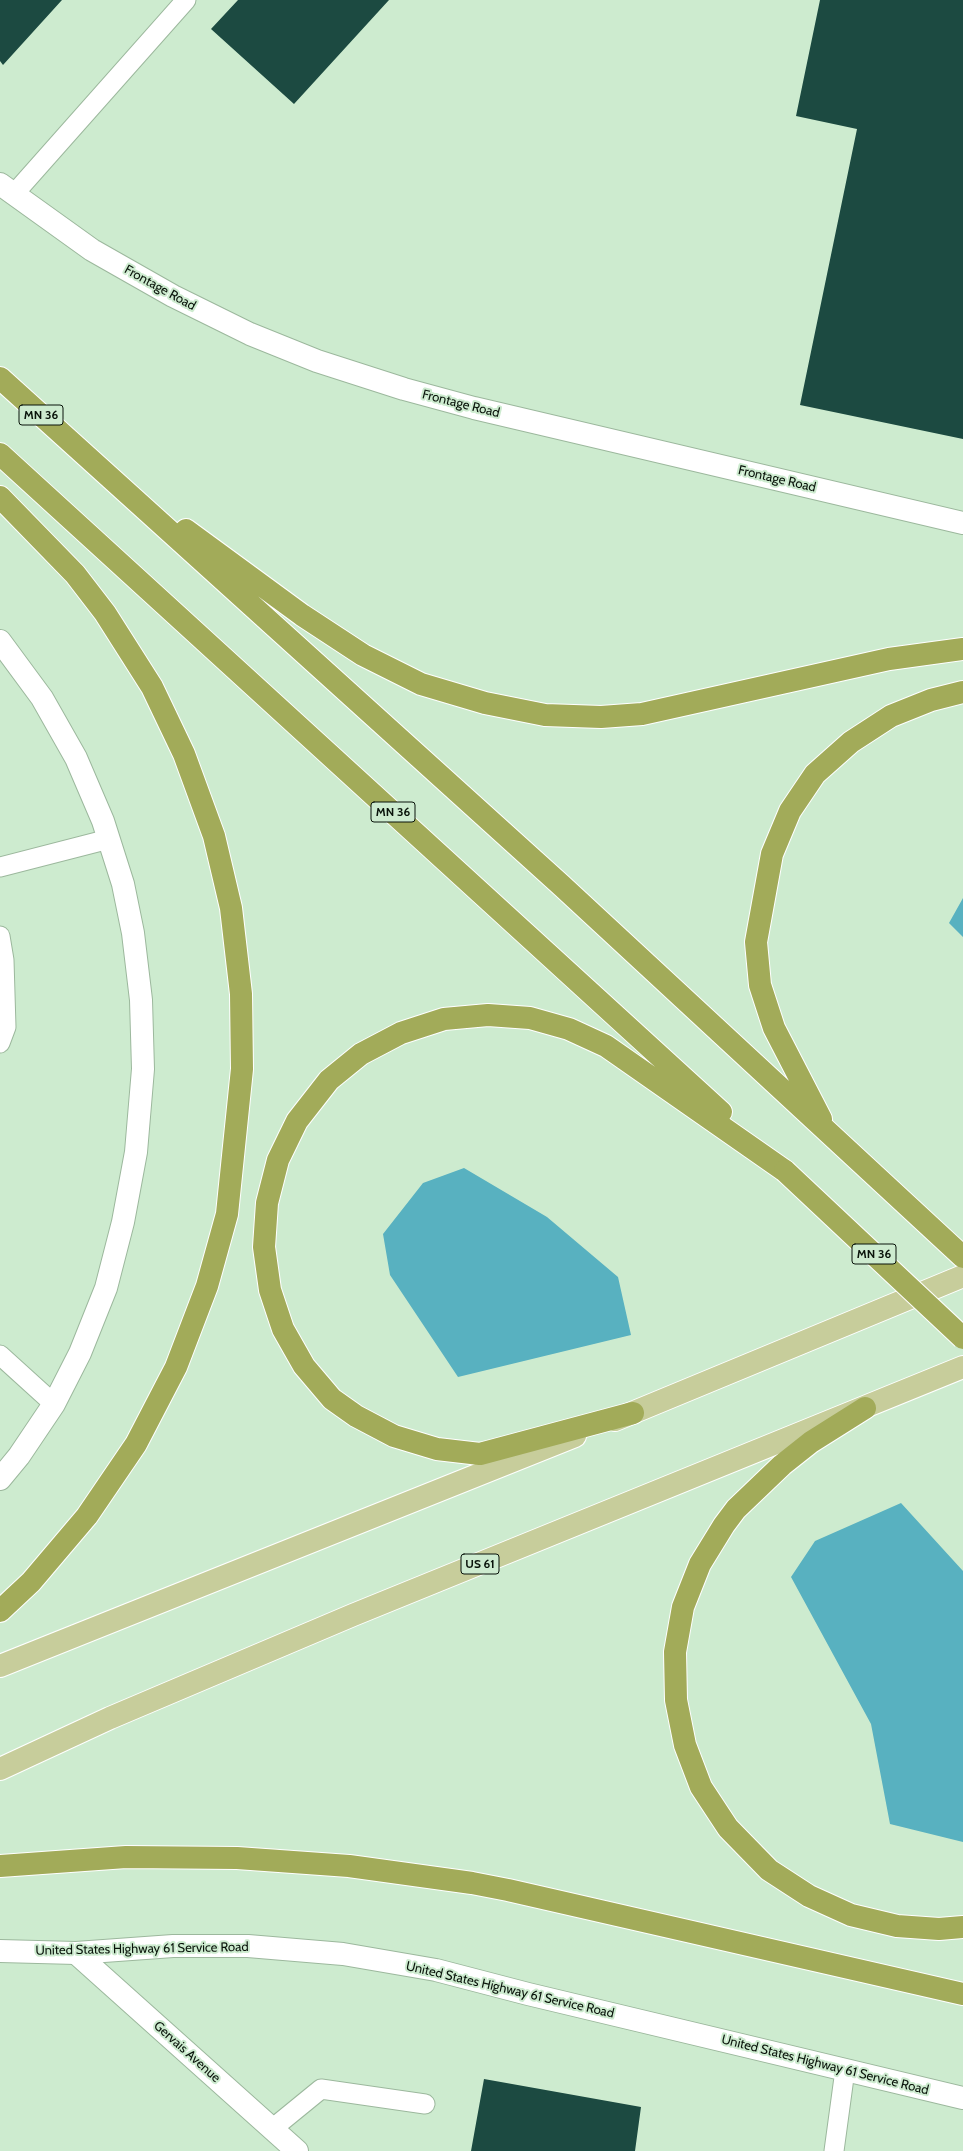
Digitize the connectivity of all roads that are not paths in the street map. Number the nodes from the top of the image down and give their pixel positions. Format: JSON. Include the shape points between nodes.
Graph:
{"nodes":[{"id":1,"x":186,"y":0,"type":"edge"},
{"id":2,"x":7,"y":189,"type":"edge"},
{"id":3,"x":0,"y":378,"type":"edge"},
{"id":4,"x":82,"y":453,"type":"junction"},
{"id":5,"x":0,"y":454,"type":"edge"},
{"id":6,"x":0,"y":497,"type":"edge"},
{"id":7,"x":963,"y":522,"type":"edge"},
{"id":8,"x":0,"y":641,"type":"edge"},
{"id":9,"x":963,"y":649,"type":"edge"},
{"id":10,"x":963,"y":692,"type":"edge"},
{"id":11,"x":109,"y":839,"type":"junction"},
{"id":12,"x":0,"y":867,"type":"edge"},
{"id":13,"x":0,"y":936,"type":"edge"},
{"id":14,"x":0,"y":1043,"type":"edge"},
{"id":15,"x":828,"y":1132,"type":"junction"},
{"id":16,"x":785,"y":1171,"type":"junction"},
{"id":17,"x":963,"y":1257,"type":"edge"},
{"id":18,"x":963,"y":1276,"type":"edge"},
{"id":19,"x":963,"y":1338,"type":"edge"},
{"id":20,"x":0,"y":1355,"type":"edge"},
{"id":21,"x":963,"y":1367,"type":"edge"},
{"id":22,"x":54,"y":1404,"type":"junction"},
{"id":23,"x":865,"y":1408,"type":"junction"},
{"id":24,"x":633,"y":1413,"type":"junction"},
{"id":25,"x":0,"y":1479,"type":"edge"},
{"id":26,"x":0,"y":1611,"type":"edge"},
{"id":27,"x":0,"y":1666,"type":"edge"},
{"id":28,"x":0,"y":1769,"type":"edge"},
{"id":29,"x":0,"y":1866,"type":"edge"},
{"id":30,"x":963,"y":1927,"type":"edge"},
{"id":31,"x":0,"y":1951,"type":"edge"},
{"id":32,"x":76,"y":1953,"type":"junction"},
{"id":33,"x":963,"y":1994,"type":"edge"},
{"id":34,"x":845,"y":2070,"type":"junction"},
{"id":35,"x":963,"y":2098,"type":"edge"},
{"id":36,"x":425,"y":2104,"type":"dead end"},
{"id":37,"x":272,"y":2129,"type":"junction"},
{"id":38,"x":297,"y":2151,"type":"edge"},
{"id":39,"x":834,"y":2151,"type":"edge"}],
"edges":[{"from":1,"to":2,"type":"lane"},
{"from":2,"to":7,"type":"street","name":"Frontage Road","via":[[92,250],[173,296],[250,334],[317,361],[474,408]]},
{"from":3,"to":4,"type":"highway","number":"MN 36"},
{"from":4,"to":9,"type":"highway","via":[[302,615],[363,655],[421,684],[485,703],[545,715],[601,717],[642,714],[889,659]]},
{"from":4,"to":15,"type":"highway","number":"MN 36","via":[[561,885]]},
{"from":5,"to":16,"type":"highway","number":"MN 36"},
{"from":6,"to":26,"type":"highway","via":[[75,574],[105,614],[152,687],[184,754],[214,836],[231,908],[241,994],[242,1069],[226,1214],[207,1286],[176,1367],[136,1444],[88,1516],[31,1582]]},
{"from":8,"to":11,"type":"street","via":[[42,698],[76,758]]},
{"from":10,"to":15,"type":"highway","via":[[931,700],[891,716],[850,742],[815,774],[790,811],[772,854],[756,942],[760,985],[774,1028]]},
{"from":11,"to":12,"type":"lane"},
{"from":11,"to":22,"type":"street","via":[[123,884],[133,933],[141,1000],[143,1069],[136,1152],[123,1222],[106,1288],[80,1353]]},
{"from":13,"to":14,"type":"lane","via":[[4,960],[6,1027]]},
{"from":15,"to":17,"type":"highway","number":"MN 36"},
{"from":16,"to":19,"type":"highway","number":"MN 36","bridge":true},
{"from":16,"to":24,"type":"highway","via":[[606,1046],[569,1029],[530,1018],[488,1015],[444,1019],[401,1033],[361,1054],[329,1080],[297,1122],[278,1160],[270,1188],[264,1247],[270,1290],[283,1328],[304,1366],[332,1399],[356,1416],[394,1436],[437,1449],[480,1454]]},
{"from":18,"to":24,"type":"main road"},
{"from":20,"to":22,"type":"lane"},
{"from":21,"to":23,"type":"main road","number":"US 61"},
{"from":22,"to":25,"type":"street"},
{"from":23,"to":28,"type":"main road","number":"US 61","via":[[353,1615],[110,1718]]},
{"from":23,"to":30,"type":"highway","via":[[811,1442],[782,1465],[736,1509],[724,1525],[700,1564],[683,1607],[676,1652],[676,1700],[685,1745],[701,1787],[728,1828],[769,1870],[808,1896],[852,1915],[897,1926],[939,1929]]},
{"from":24,"to":27,"type":"main road"},
{"from":29,"to":33,"type":"highway","via":[[126,1857],[237,1858],[349,1866],[508,1890]]},
{"from":31,"to":32,"type":"street","name":"United States Highway 61 Service Road"},
{"from":32,"to":34,"type":"street","name":"United States Highway 61 Service Road","via":[[173,1946],[248,1946],[343,1954],[436,1970]]},
{"from":32,"to":37,"type":"street","name":"Gervais Avenue"},
{"from":34,"to":35,"type":"street","name":"United States Highway 61 Service Road"},
{"from":34,"to":39,"type":"lane"},
{"from":36,"to":37,"type":"lane","via":[[321,2089]]},
{"from":37,"to":38,"type":"street","name":"Gervais Avenue"}]}
